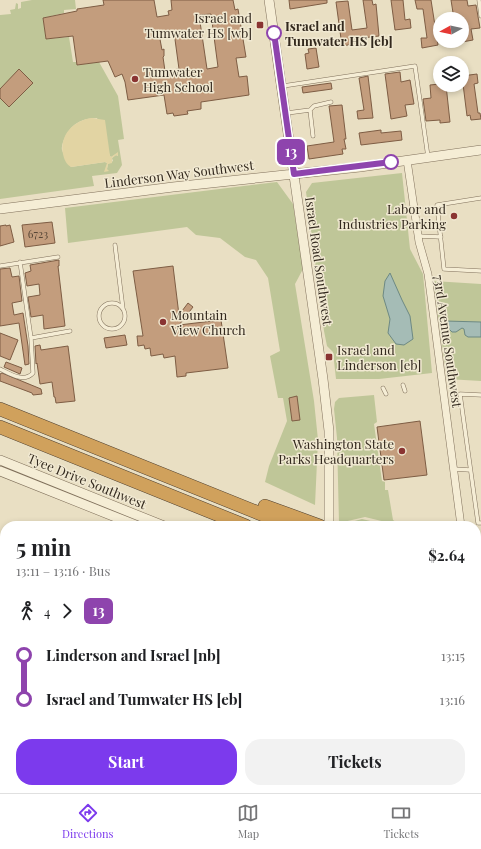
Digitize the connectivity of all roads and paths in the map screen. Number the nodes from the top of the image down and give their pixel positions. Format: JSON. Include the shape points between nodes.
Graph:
{"nodes":[{"id":1,"x":269,"y":0,"type":"edge"},
{"id":2,"x":479,"y":0,"type":"edge"},
{"id":3,"x":481,"y":16,"type":"edge"},
{"id":4,"x":282,"y":87,"type":"junction"},
{"id":5,"x":331,"y":102,"type":"dead end"},
{"id":6,"x":310,"y":110,"type":"junction"},
{"id":7,"x":286,"y":113,"type":"junction"},
{"id":8,"x":313,"y":136,"type":"dead end"},
{"id":9,"x":481,"y":150,"type":"edge"},
{"id":10,"x":428,"y":157,"type":"junction"},
{"id":11,"x":407,"y":160,"type":"junction"},
{"id":12,"x":294,"y":174,"type":"junction"},
{"id":13,"x":481,"y":198,"type":"edge"},
{"id":14,"x":0,"y":209,"type":"edge"},
{"id":15,"x":418,"y":236,"type":"junction"},
{"id":16,"x":441,"y":237,"type":"junction"},
{"id":17,"x":115,"y":245,"type":"dead end"},
{"id":18,"x":58,"y":257,"type":"dead end"},
{"id":19,"x":20,"y":262,"type":"junction"},
{"id":20,"x":0,"y":266,"type":"edge"},
{"id":21,"x":481,"y":271,"type":"edge"},
{"id":22,"x":123,"y":310,"type":"junction"},
{"id":23,"x":70,"y":331,"type":"dead end"},
{"id":24,"x":31,"y":338,"type":"junction"},
{"id":25,"x":0,"y":369,"type":"edge"},
{"id":26,"x":403,"y":385,"type":"dead end"},
{"id":27,"x":382,"y":388,"type":"dead end"},
{"id":28,"x":405,"y":391,"type":"dead end"},
{"id":29,"x":386,"y":394,"type":"dead end"},
{"id":30,"x":481,"y":395,"type":"edge"},
{"id":31,"x":0,"y":409,"type":"edge"},
{"id":32,"x":0,"y":427,"type":"edge"},
{"id":33,"x":96,"y":447,"type":"junction"},
{"id":34,"x":0,"y":460,"type":"edge"},
{"id":35,"x":453,"y":469,"type":"junction"},
{"id":36,"x":470,"y":470,"type":"junction"},
{"id":37,"x":0,"y":471,"type":"edge"},
{"id":38,"x":132,"y":513,"type":"junction"},
{"id":39,"x":120,"y":521,"type":"edge"},
{"id":40,"x":128,"y":521,"type":"edge"},
{"id":41,"x":139,"y":521,"type":"edge"},
{"id":42,"x":234,"y":521,"type":"edge"},
{"id":43,"x":279,"y":521,"type":"edge"},
{"id":44,"x":306,"y":521,"type":"edge"},
{"id":45,"x":328,"y":521,"type":"edge"},
{"id":46,"x":460,"y":521,"type":"edge"},
{"id":47,"x":478,"y":521,"type":"edge"}],
"edges":[{"from":1,"to":4,"type":"street","name":"Israel Road Southwest"},
{"from":2,"to":3,"type":"lane"},
{"from":4,"to":7,"type":"street","name":"Israel Road Southwest"},
{"from":4,"to":10,"type":"lane","via":[[415,66]]},
{"from":5,"to":6,"type":"lane","via":[[314,106]]},
{"from":6,"to":7,"type":"lane"},
{"from":6,"to":8,"type":"lane"},
{"from":7,"to":12,"type":"street","name":"Israel Road Southwest"},
{"from":9,"to":10,"type":"street","name":"Linderson Way Southwest"},
{"from":10,"to":11,"type":"street","name":"Linderson Way Southwest"},
{"from":11,"to":12,"type":"street","name":"Linderson Way Southwest"},
{"from":11,"to":15,"type":"street","name":"73rd Avenue Southwest"},
{"from":12,"to":14,"type":"street","name":"Linderson Way Southwest"},
{"from":12,"to":45,"type":"street","name":"Israel Road Southwest","via":[[329,431]]},
{"from":13,"to":16,"type":"lane","via":[[437,205]]},
{"from":15,"to":16,"type":"lane"},
{"from":15,"to":35,"type":"street","name":"73rd Avenue Southwest","via":[[428,274]]},
{"from":16,"to":21,"type":"lane","via":[[444,269]]},
{"from":17,"to":22,"type":"lane"},
{"from":18,"to":19,"type":"lane"},
{"from":19,"to":20,"type":"lane"},
{"from":19,"to":24,"type":"lane"},
{"from":22,"to":22,"type":"lane","via":[[124,320],[118,327],[106,327],[101,322],[99,314],[107,304],[117,304]]},
{"from":23,"to":24,"type":"lane"},
{"from":24,"to":25,"type":"lane","via":[[33,373],[30,377],[21,378]]},
{"from":26,"to":28,"type":"lane"},
{"from":27,"to":29,"type":"lane"},
{"from":30,"to":36,"type":"lane","via":[[460,394]]},
{"from":31,"to":33,"type":"highway"},
{"from":32,"to":42,"type":"highway"},
{"from":33,"to":43,"type":"highway"},
{"from":33,"to":44,"type":"highway","via":[[160,467]]},
{"from":34,"to":38,"type":"street","name":"Tyee Drive Southwest"},
{"from":35,"to":36,"type":"lane"},
{"from":35,"to":46,"type":"street","name":"73rd Avenue Southwest"},
{"from":36,"to":47,"type":"lane"},
{"from":37,"to":39,"type":"street","name":"Tyee Drive Southwest"},
{"from":38,"to":40,"type":"lane"},
{"from":38,"to":41,"type":"street","name":"Tyee Drive Southwest"}]}
